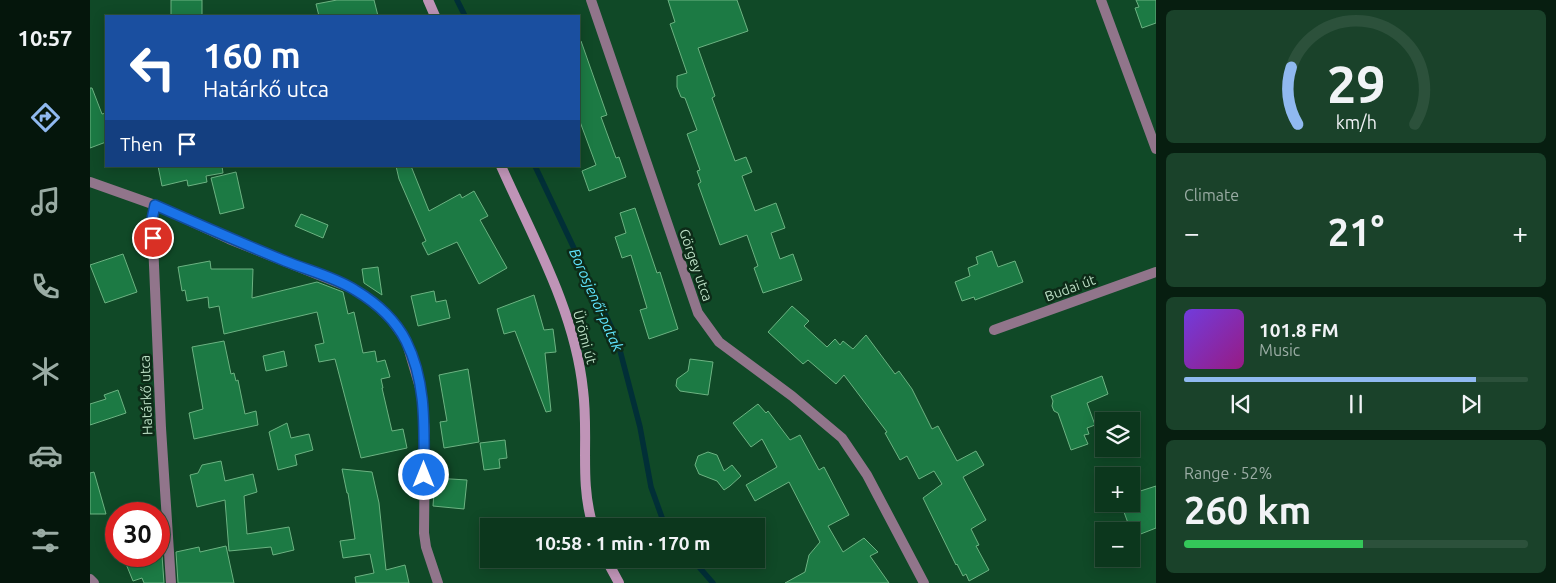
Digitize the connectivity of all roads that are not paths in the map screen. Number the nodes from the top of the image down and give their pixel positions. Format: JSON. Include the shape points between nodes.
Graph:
{"nodes":[{"id":1,"x":428,"y":0,"type":"edge"},
{"id":2,"x":591,"y":0,"type":"edge"},
{"id":3,"x":1101,"y":0,"type":"edge"},
{"id":4,"x":435,"y":15,"type":"edge"},
{"id":5,"x":1156,"y":148,"type":"edge"},
{"id":6,"x":501,"y":167,"type":"edge"},
{"id":7,"x":90,"y":182,"type":"edge"},
{"id":8,"x":155,"y":205,"type":"junction"},
{"id":9,"x":1156,"y":272,"type":"edge"},
{"id":10,"x":994,"y":330,"type":"dead end"},
{"id":11,"x":590,"y":518,"type":"edge"},
{"id":12,"x":611,"y":568,"type":"edge"},
{"id":13,"x":90,"y":579,"type":"edge"},
{"id":14,"x":94,"y":583,"type":"edge"},
{"id":15,"x":171,"y":583,"type":"edge"},
{"id":16,"x":438,"y":583,"type":"edge"},
{"id":17,"x":619,"y":583,"type":"edge"},
{"id":18,"x":924,"y":583,"type":"edge"}],
"edges":[{"from":1,"to":4,"type":"main road"},
{"from":2,"to":18,"type":"street","name":"Görgey utca","via":[[698,313],[718,342],[792,396],[842,438],[867,476]]},
{"from":3,"to":5,"type":"street"},
{"from":6,"to":11,"type":"main road","name":"Ürömi út","via":[[562,303],[576,348],[584,392],[584,464]]},
{"from":7,"to":8,"type":"street"},
{"from":8,"to":15,"type":"street","name":"Határkő utca","via":[[152,219]]},
{"from":8,"to":16,"type":"street","via":[[229,239],[354,289],[390,318],[406,340],[421,391],[425,432],[424,533]]},
{"from":9,"to":10,"type":"street","name":"Budai út"},
{"from":12,"to":17,"type":"main road"},
{"from":13,"to":14,"type":"street"}]}
